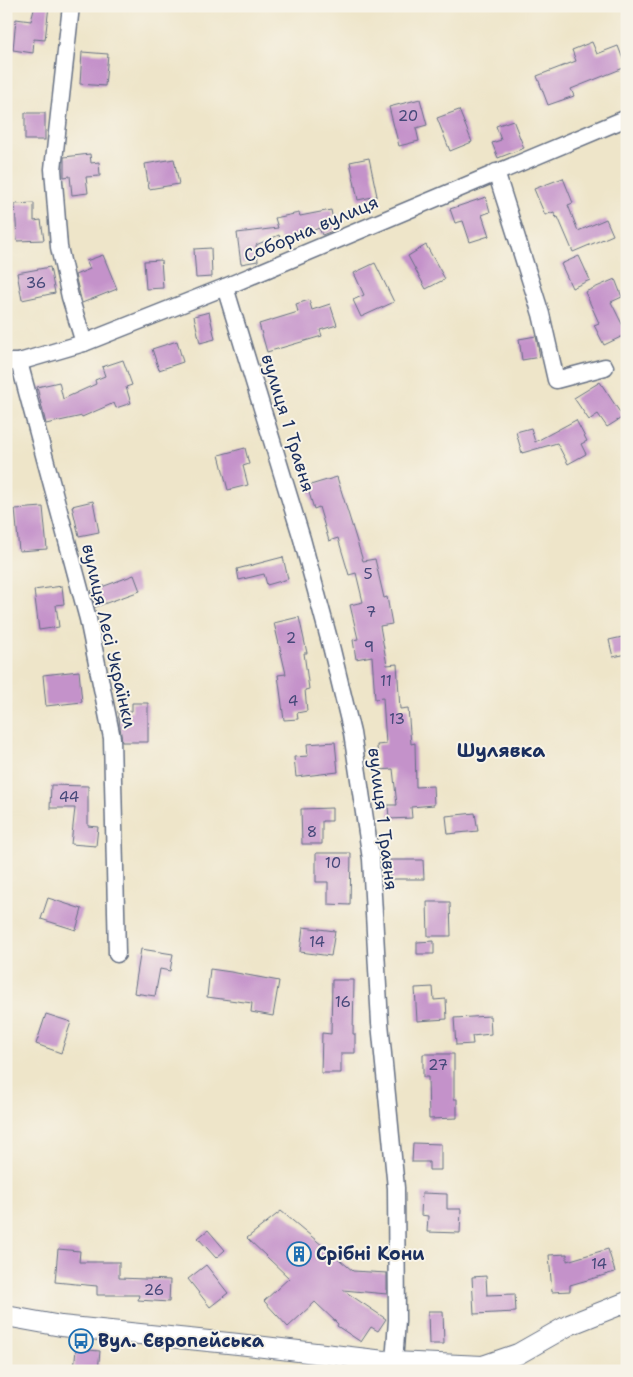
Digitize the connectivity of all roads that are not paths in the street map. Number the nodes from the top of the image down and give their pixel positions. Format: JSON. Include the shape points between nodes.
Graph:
{"nodes":[{"id":1,"x":71,"y":6,"type":"edge"},
{"id":2,"x":627,"y":118,"type":"edge"},
{"id":3,"x":496,"y":172,"type":"junction"},
{"id":4,"x":225,"y":287,"type":"junction"},
{"id":5,"x":84,"y":343,"type":"junction"},
{"id":6,"x":12,"y":362,"type":"edge"},
{"id":7,"x":605,"y":367,"type":"dead end"},
{"id":8,"x":117,"y":954,"type":"dead end"},
{"id":9,"x":627,"y":1302,"type":"edge"},
{"id":10,"x":6,"y":1316,"type":"edge"},
{"id":11,"x":389,"y":1367,"type":"edge"},
{"id":12,"x":482,"y":1369,"type":"edge"}],
"edges":[{"from":1,"to":5,"type":"street","via":[[53,169],[59,248]]},
{"from":2,"to":3,"type":"street","name":"Соборна вулиця"},
{"from":3,"to":4,"type":"street","name":"Соборна вулиця"},
{"from":3,"to":7,"type":"street","via":[[541,314],[556,380]]},
{"from":4,"to":5,"type":"street","name":"Соборна вулиця"},
{"from":4,"to":11,"type":"street","name":"вулиця 1 Травня","via":[[302,538],[352,733],[371,859],[380,1023],[396,1188],[397,1320],[395,1349]]},
{"from":5,"to":6,"type":"street","name":"Соборна вулиця"},
{"from":6,"to":8,"type":"street","name":"вулиця Лесі Українки","via":[[88,619],[112,738]]},
{"from":9,"to":12,"type":"street","via":[[569,1325],[518,1354]]},
{"from":10,"to":11,"type":"street","via":[[62,1326],[238,1344]]},
{"from":11,"to":12,"type":"street"}]}
